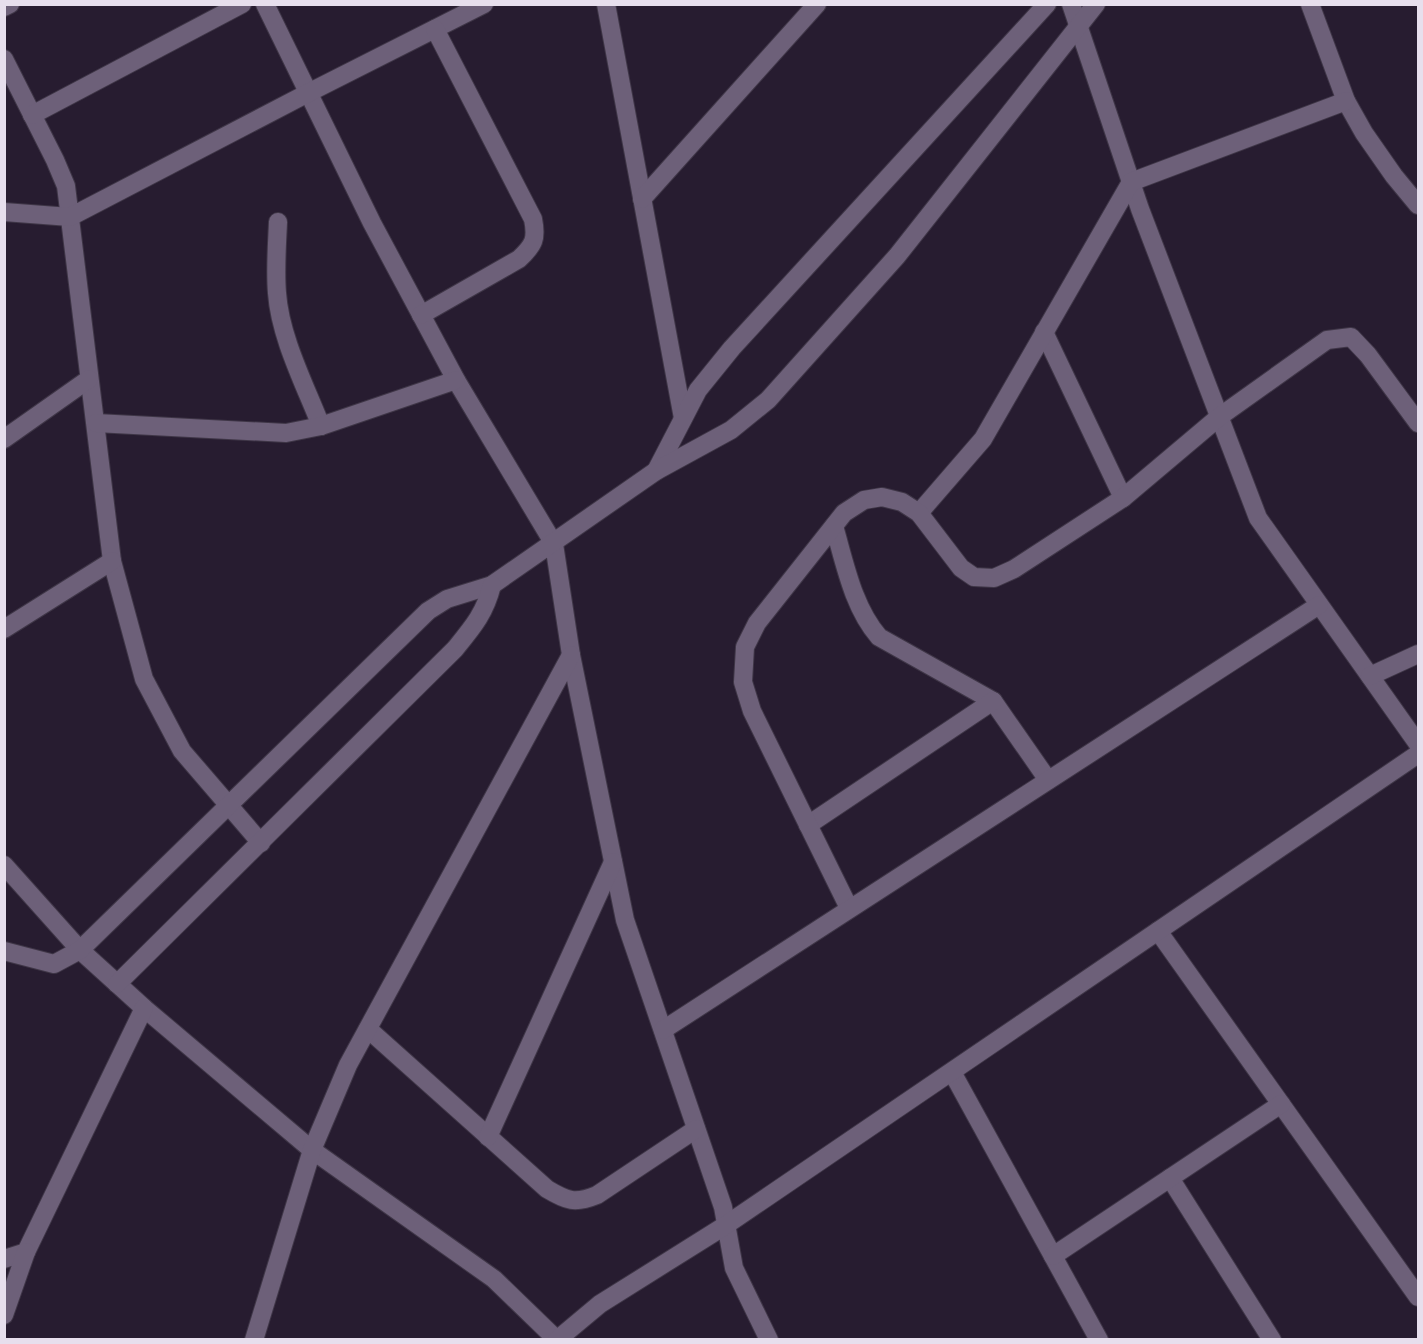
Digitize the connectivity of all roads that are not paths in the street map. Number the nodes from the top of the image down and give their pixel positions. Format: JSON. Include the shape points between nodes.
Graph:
{"nodes":[{"id":1,"x":10,"y":4,"type":"edge"},
{"id":2,"x":242,"y":4,"type":"edge"},
{"id":3,"x":265,"y":4,"type":"edge"},
{"id":4,"x":484,"y":4,"type":"edge"},
{"id":5,"x":606,"y":4,"type":"edge"},
{"id":6,"x":817,"y":4,"type":"edge"},
{"id":7,"x":1047,"y":4,"type":"edge"},
{"id":8,"x":1071,"y":4,"type":"edge"},
{"id":9,"x":1096,"y":4,"type":"edge"},
{"id":10,"x":1310,"y":4,"type":"edge"},
{"id":11,"x":4,"y":7,"type":"edge"},
{"id":12,"x":1078,"y":26,"type":"junction"},
{"id":13,"x":435,"y":29,"type":"junction"},
{"id":14,"x":4,"y":59,"type":"edge"},
{"id":15,"x":308,"y":93,"type":"junction"},
{"id":16,"x":1346,"y":101,"type":"junction"},
{"id":17,"x":32,"y":115,"type":"junction"},
{"id":18,"x":1131,"y":182,"type":"junction"},
{"id":19,"x":642,"y":199,"type":"junction"},
{"id":20,"x":1419,"y":205,"type":"edge"},
{"id":21,"x":4,"y":212,"type":"edge"},
{"id":22,"x":70,"y":217,"type":"junction"},
{"id":23,"x":278,"y":222,"type":"dead end"},
{"id":24,"x":421,"y":315,"type":"junction"},
{"id":25,"x":1044,"y":332,"type":"junction"},
{"id":26,"x":89,"y":379,"type":"junction"},
{"id":27,"x":456,"y":380,"type":"junction"},
{"id":28,"x":1219,"y":417,"type":"junction"},
{"id":29,"x":683,"y":418,"type":"junction"},
{"id":30,"x":96,"y":423,"type":"junction"},
{"id":31,"x":1419,"y":423,"type":"edge"},
{"id":32,"x":321,"y":426,"type":"junction"},
{"id":33,"x":4,"y":439,"type":"edge"},
{"id":34,"x":656,"y":471,"type":"junction"},
{"id":35,"x":1123,"y":498,"type":"junction"},
{"id":36,"x":919,"y":513,"type":"junction"},
{"id":37,"x":834,"y":526,"type":"junction"},
{"id":38,"x":554,"y":544,"type":"junction"},
{"id":39,"x":112,"y":561,"type":"junction"},
{"id":40,"x":492,"y":585,"type":"junction"},
{"id":41,"x":1319,"y":604,"type":"junction"},
{"id":42,"x":4,"y":629,"type":"edge"},
{"id":43,"x":1419,"y":654,"type":"edge"},
{"id":44,"x":571,"y":655,"type":"junction"},
{"id":45,"x":1370,"y":676,"type":"junction"},
{"id":46,"x":993,"y":701,"type":"junction"},
{"id":47,"x":1419,"y":744,"type":"edge"},
{"id":48,"x":1419,"y":754,"type":"edge"},
{"id":49,"x":1048,"y":780,"type":"junction"},
{"id":50,"x":228,"y":805,"type":"junction"},
{"id":51,"x":808,"y":825,"type":"junction"},
{"id":52,"x":261,"y":843,"type":"junction"},
{"id":53,"x":613,"y":862,"type":"junction"},
{"id":54,"x":4,"y":865,"type":"edge"},
{"id":55,"x":849,"y":908,"type":"junction"},
{"id":56,"x":1158,"y":931,"type":"junction"},
{"id":57,"x":80,"y":950,"type":"junction"},
{"id":58,"x":4,"y":951,"type":"edge"},
{"id":59,"x":117,"y":984,"type":"junction"},
{"id":60,"x":144,"y":1008,"type":"junction"},
{"id":61,"x":368,"y":1029,"type":"junction"},
{"id":62,"x":663,"y":1030,"type":"junction"},
{"id":63,"x":952,"y":1072,"type":"junction"},
{"id":64,"x":1281,"y":1104,"type":"junction"},
{"id":65,"x":696,"y":1129,"type":"junction"},
{"id":66,"x":488,"y":1137,"type":"junction"},
{"id":67,"x":312,"y":1150,"type":"junction"},
{"id":68,"x":1170,"y":1178,"type":"junction"},
{"id":69,"x":726,"y":1225,"type":"junction"},
{"id":70,"x":26,"y":1252,"type":"junction"},
{"id":71,"x":1053,"y":1256,"type":"junction"},
{"id":72,"x":4,"y":1259,"type":"edge"},
{"id":73,"x":1419,"y":1297,"type":"edge"},
{"id":74,"x":4,"y":1315,"type":"edge"},
{"id":75,"x":254,"y":1340,"type":"edge"},
{"id":76,"x":557,"y":1340,"type":"edge"},
{"id":77,"x":769,"y":1340,"type":"edge"},
{"id":78,"x":1099,"y":1340,"type":"edge"},
{"id":79,"x":1272,"y":1340,"type":"edge"}],
"edges":[{"from":1,"to":11,"type":"street"},
{"from":2,"to":17,"type":"street"},
{"from":3,"to":15,"type":"street"},
{"from":4,"to":13,"type":"street"},
{"from":5,"to":19,"type":"street"},
{"from":6,"to":19,"type":"street"},
{"from":7,"to":29,"type":"street","via":[[732,348],[698,390]]},
{"from":8,"to":12,"type":"street"},
{"from":9,"to":12,"type":"street"},
{"from":10,"to":16,"type":"street"},
{"from":12,"to":18,"type":"street"},
{"from":12,"to":34,"type":"street","via":[[897,256],[768,400],[731,430]]},
{"from":13,"to":15,"type":"street"},
{"from":13,"to":24,"type":"street","via":[[533,219],[536,234],[530,249],[519,259]]},
{"from":14,"to":17,"type":"street"},
{"from":15,"to":22,"type":"street"},
{"from":15,"to":24,"type":"street"},
{"from":16,"to":18,"type":"street"},
{"from":16,"to":20,"type":"street","via":[[1388,168]]},
{"from":17,"to":22,"type":"street","via":[[66,186]]},
{"from":18,"to":25,"type":"street"},
{"from":18,"to":28,"type":"street"},
{"from":19,"to":29,"type":"street"},
{"from":21,"to":22,"type":"street"},
{"from":22,"to":26,"type":"street"},
{"from":23,"to":32,"type":"street","via":[[277,294],[291,350]]},
{"from":24,"to":27,"type":"street"},
{"from":25,"to":35,"type":"street"},
{"from":25,"to":36,"type":"street","via":[[983,439]]},
{"from":26,"to":30,"type":"street"},
{"from":26,"to":33,"type":"street"},
{"from":27,"to":32,"type":"street"},
{"from":27,"to":38,"type":"street"},
{"from":28,"to":31,"type":"street","via":[[1327,340],[1351,337]]},
{"from":28,"to":35,"type":"street"},
{"from":28,"to":41,"type":"street","via":[[1258,518]]},
{"from":29,"to":34,"type":"street"},
{"from":30,"to":32,"type":"street","via":[[286,433]]},
{"from":30,"to":39,"type":"street"},
{"from":34,"to":38,"type":"street"},
{"from":35,"to":36,"type":"street","via":[[994,578],[974,577],[962,568]]},
{"from":36,"to":37,"type":"street","via":[[902,502],[882,497],[864,500],[844,513]]},
{"from":37,"to":46,"type":"street","via":[[858,606],[868,625],[879,637]]},
{"from":37,"to":51,"type":"street","via":[[757,623],[746,647],[743,682],[752,711]]},
{"from":38,"to":40,"type":"street"},
{"from":38,"to":44,"type":"street"},
{"from":39,"to":42,"type":"street"},
{"from":39,"to":50,"type":"street","via":[[144,679],[182,752]]},
{"from":40,"to":50,"type":"street","via":[[447,599],[428,611]]},
{"from":40,"to":52,"type":"street","via":[[486,605],[455,649]]},
{"from":41,"to":45,"type":"street"},
{"from":41,"to":49,"type":"street"},
{"from":43,"to":45,"type":"street"},
{"from":44,"to":53,"type":"street"},
{"from":44,"to":61,"type":"street"},
{"from":45,"to":47,"type":"street"},
{"from":46,"to":49,"type":"street"},
{"from":46,"to":51,"type":"street"},
{"from":48,"to":56,"type":"street"},
{"from":49,"to":55,"type":"street"},
{"from":50,"to":52,"type":"street"},
{"from":50,"to":57,"type":"street"},
{"from":51,"to":55,"type":"street"},
{"from":52,"to":59,"type":"street"},
{"from":53,"to":62,"type":"street","via":[[625,920]]},
{"from":53,"to":66,"type":"street"},
{"from":54,"to":57,"type":"street"},
{"from":55,"to":62,"type":"street"},
{"from":56,"to":63,"type":"street"},
{"from":56,"to":64,"type":"street"},
{"from":57,"to":58,"type":"street","via":[[54,964]]},
{"from":57,"to":59,"type":"street"},
{"from":59,"to":60,"type":"street"},
{"from":60,"to":67,"type":"street"},
{"from":60,"to":70,"type":"street"},
{"from":61,"to":66,"type":"street"},
{"from":61,"to":67,"type":"street","via":[[348,1065]]},
{"from":62,"to":65,"type":"street"},
{"from":63,"to":69,"type":"street"},
{"from":63,"to":71,"type":"street"},
{"from":64,"to":68,"type":"street"},
{"from":64,"to":73,"type":"street"},
{"from":65,"to":66,"type":"street","via":[[597,1195],[580,1201],[563,1199],[547,1189]]},
{"from":65,"to":69,"type":"street"},
{"from":67,"to":75,"type":"street"},
{"from":67,"to":76,"type":"street","via":[[494,1279]]},
{"from":68,"to":71,"type":"street"},
{"from":68,"to":79,"type":"street"},
{"from":69,"to":76,"type":"street","via":[[600,1304]]},
{"from":69,"to":77,"type":"street","via":[[734,1268]]},
{"from":70,"to":72,"type":"street"},
{"from":70,"to":74,"type":"street"},
{"from":71,"to":78,"type":"street"}]}
